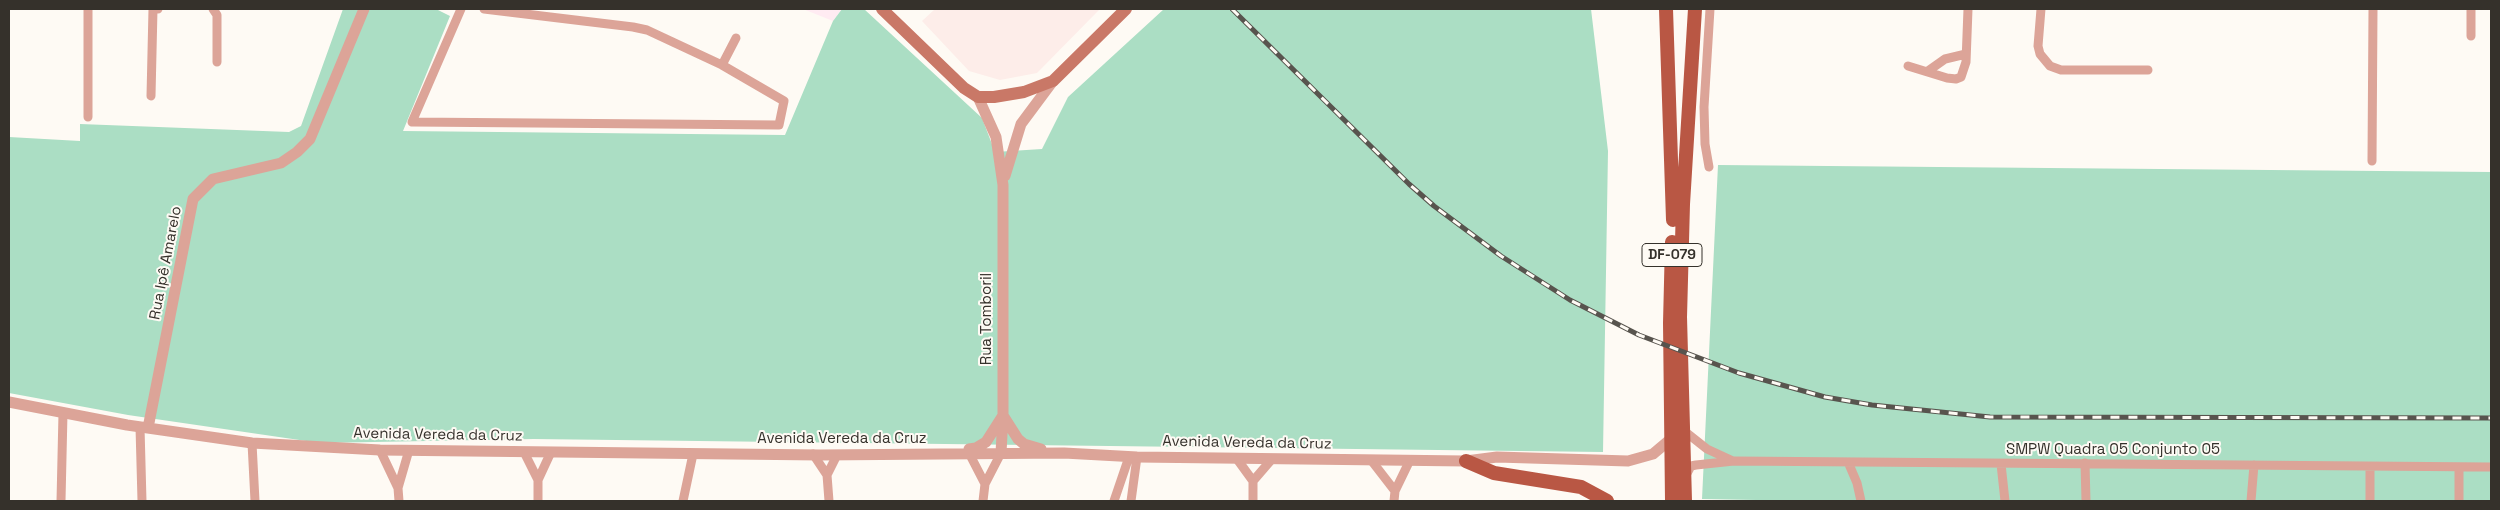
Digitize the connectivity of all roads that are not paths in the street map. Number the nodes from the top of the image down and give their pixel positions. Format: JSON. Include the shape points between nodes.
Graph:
{"nodes":[{"id":1,"x":88,"y":9,"type":"edge"},
{"id":2,"x":158,"y":9,"type":"edge"},
{"id":3,"x":213,"y":9,"type":"edge"},
{"id":4,"x":364,"y":9,"type":"edge"},
{"id":5,"x":461,"y":9,"type":"edge"},
{"id":6,"x":484,"y":9,"type":"edge"},
{"id":7,"x":882,"y":9,"type":"edge"},
{"id":8,"x":1126,"y":9,"type":"edge"},
{"id":9,"x":1666,"y":9,"type":"edge"},
{"id":10,"x":1710,"y":9,"type":"edge"},
{"id":11,"x":1968,"y":9,"type":"edge"},
{"id":12,"x":2041,"y":9,"type":"edge"},
{"id":13,"x":2373,"y":9,"type":"edge"},
{"id":14,"x":2471,"y":9,"type":"edge"},
{"id":15,"x":1694,"y":11,"type":"edge"},
{"id":16,"x":2471,"y":36,"type":"dead end"},
{"id":17,"x":736,"y":38,"type":"dead end"},
{"id":18,"x":1966,"y":54,"type":"junction"},
{"id":19,"x":217,"y":62,"type":"dead end"},
{"id":20,"x":722,"y":64,"type":"junction"},
{"id":21,"x":1908,"y":66,"type":"dead end"},
{"id":22,"x":2148,"y":70,"type":"dead end"},
{"id":23,"x":1928,"y":71,"type":"junction"},
{"id":24,"x":1053,"y":81,"type":"junction"},
{"id":25,"x":151,"y":96,"type":"dead end"},
{"id":26,"x":978,"y":96,"type":"junction"},
{"id":27,"x":88,"y":117,"type":"dead end"},
{"id":28,"x":2372,"y":161,"type":"dead end"},
{"id":29,"x":1710,"y":167,"type":"dead end"},
{"id":30,"x":1003,"y":185,"type":"junction"},
{"id":31,"x":9,"y":402,"type":"edge"},
{"id":32,"x":152,"y":410,"type":"junction"},
{"id":33,"x":63,"y":413,"type":"junction"},
{"id":34,"x":1003,"y":416,"type":"junction"},
{"id":35,"x":127,"y":425,"type":"junction"},
{"id":36,"x":144,"y":428,"type":"junction"},
{"id":37,"x":166,"y":431,"type":"junction"},
{"id":38,"x":1677,"y":434,"type":"junction"},
{"id":39,"x":252,"y":443,"type":"junction"},
{"id":40,"x":380,"y":450,"type":"junction"},
{"id":41,"x":409,"y":450,"type":"junction"},
{"id":42,"x":524,"y":452,"type":"junction"},
{"id":43,"x":551,"y":452,"type":"junction"},
{"id":44,"x":969,"y":453,"type":"junction"},
{"id":45,"x":1001,"y":453,"type":"junction"},
{"id":46,"x":1064,"y":453,"type":"junction"},
{"id":47,"x":694,"y":454,"type":"junction"},
{"id":48,"x":813,"y":454,"type":"junction"},
{"id":49,"x":923,"y":454,"type":"junction"},
{"id":50,"x":837,"y":455,"type":"junction"},
{"id":51,"x":1133,"y":457,"type":"junction"},
{"id":52,"x":1237,"y":459,"type":"junction"},
{"id":53,"x":1272,"y":459,"type":"junction"},
{"id":54,"x":1371,"y":460,"type":"junction"},
{"id":55,"x":1410,"y":460,"type":"junction"},
{"id":56,"x":1466,"y":461,"type":"junction"},
{"id":57,"x":1734,"y":461,"type":"junction"},
{"id":58,"x":1848,"y":462,"type":"junction"},
{"id":59,"x":2085,"y":463,"type":"junction"},
{"id":60,"x":2001,"y":464,"type":"junction"},
{"id":61,"x":2254,"y":465,"type":"junction"},
{"id":62,"x":2370,"y":467,"type":"junction"},
{"id":63,"x":2459,"y":467,"type":"junction"},
{"id":64,"x":2491,"y":467,"type":"edge"},
{"id":65,"x":827,"y":475,"type":"junction"},
{"id":66,"x":538,"y":480,"type":"junction"},
{"id":67,"x":1253,"y":481,"type":"junction"},
{"id":68,"x":1683,"y":482,"type":"junction"},
{"id":69,"x":985,"y":484,"type":"junction"},
{"id":70,"x":398,"y":488,"type":"junction"},
{"id":71,"x":1395,"y":491,"type":"junction"},
{"id":72,"x":61,"y":501,"type":"edge"},
{"id":73,"x":142,"y":501,"type":"edge"},
{"id":74,"x":255,"y":501,"type":"edge"},
{"id":75,"x":399,"y":501,"type":"edge"},
{"id":76,"x":538,"y":501,"type":"edge"},
{"id":77,"x":683,"y":501,"type":"edge"},
{"id":78,"x":829,"y":501,"type":"edge"},
{"id":79,"x":983,"y":501,"type":"edge"},
{"id":80,"x":1114,"y":501,"type":"edge"},
{"id":81,"x":1131,"y":501,"type":"edge"},
{"id":82,"x":1253,"y":501,"type":"edge"},
{"id":83,"x":1394,"y":501,"type":"edge"},
{"id":84,"x":1608,"y":501,"type":"edge"},
{"id":85,"x":1672,"y":501,"type":"edge"},
{"id":86,"x":1685,"y":501,"type":"edge"},
{"id":87,"x":1861,"y":501,"type":"edge"},
{"id":88,"x":2005,"y":501,"type":"edge"},
{"id":89,"x":2086,"y":501,"type":"edge"},
{"id":90,"x":2251,"y":501,"type":"edge"},
{"id":91,"x":2370,"y":501,"type":"edge"},
{"id":92,"x":2459,"y":501,"type":"edge"}],
"edges":[{"from":1,"to":27,"type":"street"},
{"from":2,"to":25,"type":"street","via":[[153,9]]},
{"from":3,"to":19,"type":"street","via":[[216,15]]},
{"from":4,"to":32,"type":"street","name":"Rua Ipê Amarelo","via":[[310,139],[281,163],[213,179],[193,200]]},
{"from":5,"to":20,"type":"street","via":[[412,122],[779,125],[784,100]]},
{"from":6,"to":20,"type":"street","via":[[648,30]]},
{"from":7,"to":26,"type":"main road","via":[[964,88]]},
{"from":8,"to":24,"type":"main road","name":"Rua Tomboril"},
{"from":9,"to":38,"type":"main road","number":"DF-079","via":[[1673,207],[1670,323]]},
{"from":10,"to":29,"type":"street","via":[[1704,107],[1705,144]]},
{"from":11,"to":18,"type":"street"},
{"from":12,"to":22,"type":"street","via":[[2038,46],[2050,66],[2061,70]]},
{"from":13,"to":28,"type":"street"},
{"from":14,"to":16,"type":"street"},
{"from":15,"to":38,"type":"main road","number":"DF-079","via":[[1682,204]]},
{"from":17,"to":20,"type":"street"},
{"from":18,"to":23,"type":"street","via":[[1945,58]]},
{"from":18,"to":23,"type":"street","via":[[1965,71],[1961,77],[1947,78]]},
{"from":21,"to":23,"type":"street"},
{"from":24,"to":26,"type":"main road","name":"Rua Tomboril","via":[[1008,96]]},
{"from":24,"to":30,"type":"street","name":"Rua Tomboril","via":[[1021,124]]},
{"from":26,"to":30,"type":"street","name":"Rua Tomboril","via":[[996,137]]},
{"from":30,"to":34,"type":"street","name":"Rua Tomboril"},
{"from":31,"to":33,"type":"street","name":"Avenida Vereda da Cruz"},
{"from":32,"to":35,"type":"street"},
{"from":32,"to":36,"type":"street","name":"Rua Ipê Amarelo"},
{"from":32,"to":37,"type":"street","via":[[157,424]]},
{"from":33,"to":35,"type":"street","name":"Avenida Vereda da Cruz"},
{"from":33,"to":72,"type":"street"},
{"from":34,"to":45,"type":"street","name":"Rua Tomboril"},
{"from":34,"to":46,"type":"street","via":[[1010,430],[1024,444]]},
{"from":34,"to":49,"type":"street","via":[[981,446]]},
{"from":35,"to":36,"type":"street","name":"Avenida Vereda da Cruz"},
{"from":36,"to":37,"type":"street","name":"Avenida Vereda da Cruz"},
{"from":36,"to":73,"type":"street"},
{"from":37,"to":39,"type":"street","name":"Avenida Vereda da Cruz"},
{"from":38,"to":56,"type":"street","name":"Avenida Vereda da Cruz","via":[[1652,454],[1628,462],[1497,457]]},
{"from":38,"to":57,"type":"street","name":"SMPW Quadra 05 Conjunto 05"},
{"from":38,"to":68,"type":"main road","number":"DF-079"},
{"from":38,"to":85,"type":"main road","number":"DF-079"},
{"from":39,"to":40,"type":"street","name":"Avenida Vereda da Cruz"},
{"from":39,"to":74,"type":"street"},
{"from":40,"to":41,"type":"street","name":"Avenida Vereda da Cruz"},
{"from":40,"to":70,"type":"street"},
{"from":41,"to":42,"type":"street","name":"Avenida Vereda da Cruz"},
{"from":41,"to":70,"type":"street"},
{"from":42,"to":43,"type":"street","name":"Avenida Vereda da Cruz"},
{"from":42,"to":66,"type":"street"},
{"from":43,"to":47,"type":"street","name":"Avenida Vereda da Cruz"},
{"from":43,"to":66,"type":"street"},
{"from":44,"to":45,"type":"street","name":"Avenida Vereda da Cruz"},
{"from":44,"to":49,"type":"street","name":"Avenida Vereda da Cruz"},
{"from":44,"to":69,"type":"street"},
{"from":45,"to":46,"type":"street","name":"Avenida Vereda da Cruz"},
{"from":45,"to":69,"type":"street"},
{"from":46,"to":51,"type":"street","name":"Avenida Vereda da Cruz"},
{"from":47,"to":48,"type":"street","name":"Avenida Vereda da Cruz"},
{"from":47,"to":77,"type":"street"},
{"from":48,"to":50,"type":"street","name":"Avenida Vereda da Cruz"},
{"from":48,"to":65,"type":"street"},
{"from":49,"to":50,"type":"street","name":"Avenida Vereda da Cruz"},
{"from":50,"to":65,"type":"street"},
{"from":51,"to":52,"type":"street","name":"Avenida Vereda da Cruz"},
{"from":51,"to":80,"type":"street"},
{"from":51,"to":81,"type":"street"},
{"from":52,"to":53,"type":"street","name":"Avenida Vereda da Cruz"},
{"from":52,"to":67,"type":"street"},
{"from":53,"to":54,"type":"street","name":"Avenida Vereda da Cruz"},
{"from":53,"to":67,"type":"street"},
{"from":54,"to":55,"type":"street","name":"Avenida Vereda da Cruz"},
{"from":54,"to":71,"type":"street"},
{"from":55,"to":56,"type":"street","name":"Avenida Vereda da Cruz"},
{"from":55,"to":71,"type":"street"},
{"from":56,"to":84,"type":"main road","via":[[1494,473],[1581,487]]},
{"from":57,"to":58,"type":"street","name":"SMPW Quadra 05 Conjunto 05"},
{"from":57,"to":68,"type":"street","name":"SMPW Quadra 05 Conjunto 05","via":[[1691,466]]},
{"from":58,"to":60,"type":"street","name":"SMPW Quadra 05 Conjunto 05"},
{"from":58,"to":87,"type":"street"},
{"from":59,"to":60,"type":"street","name":"SMPW Quadra 05 Conjunto 05"},
{"from":59,"to":61,"type":"street","name":"SMPW Quadra 05 Conjunto 05"},
{"from":59,"to":89,"type":"street"},
{"from":60,"to":88,"type":"street"},
{"from":61,"to":62,"type":"street","name":"SMPW Quadra 05 Conjunto 05"},
{"from":61,"to":90,"type":"street"},
{"from":62,"to":63,"type":"street","name":"SMPW Quadra 05 Conjunto 05"},
{"from":62,"to":91,"type":"street"},
{"from":63,"to":64,"type":"street","name":"SMPW Quadra 05 Conjunto 05"},
{"from":63,"to":92,"type":"street"},
{"from":65,"to":78,"type":"street"},
{"from":66,"to":76,"type":"street"},
{"from":67,"to":82,"type":"street"},
{"from":68,"to":86,"type":"main road","number":"DF-079"},
{"from":69,"to":79,"type":"street"},
{"from":70,"to":75,"type":"street"},
{"from":71,"to":83,"type":"street"}]}
